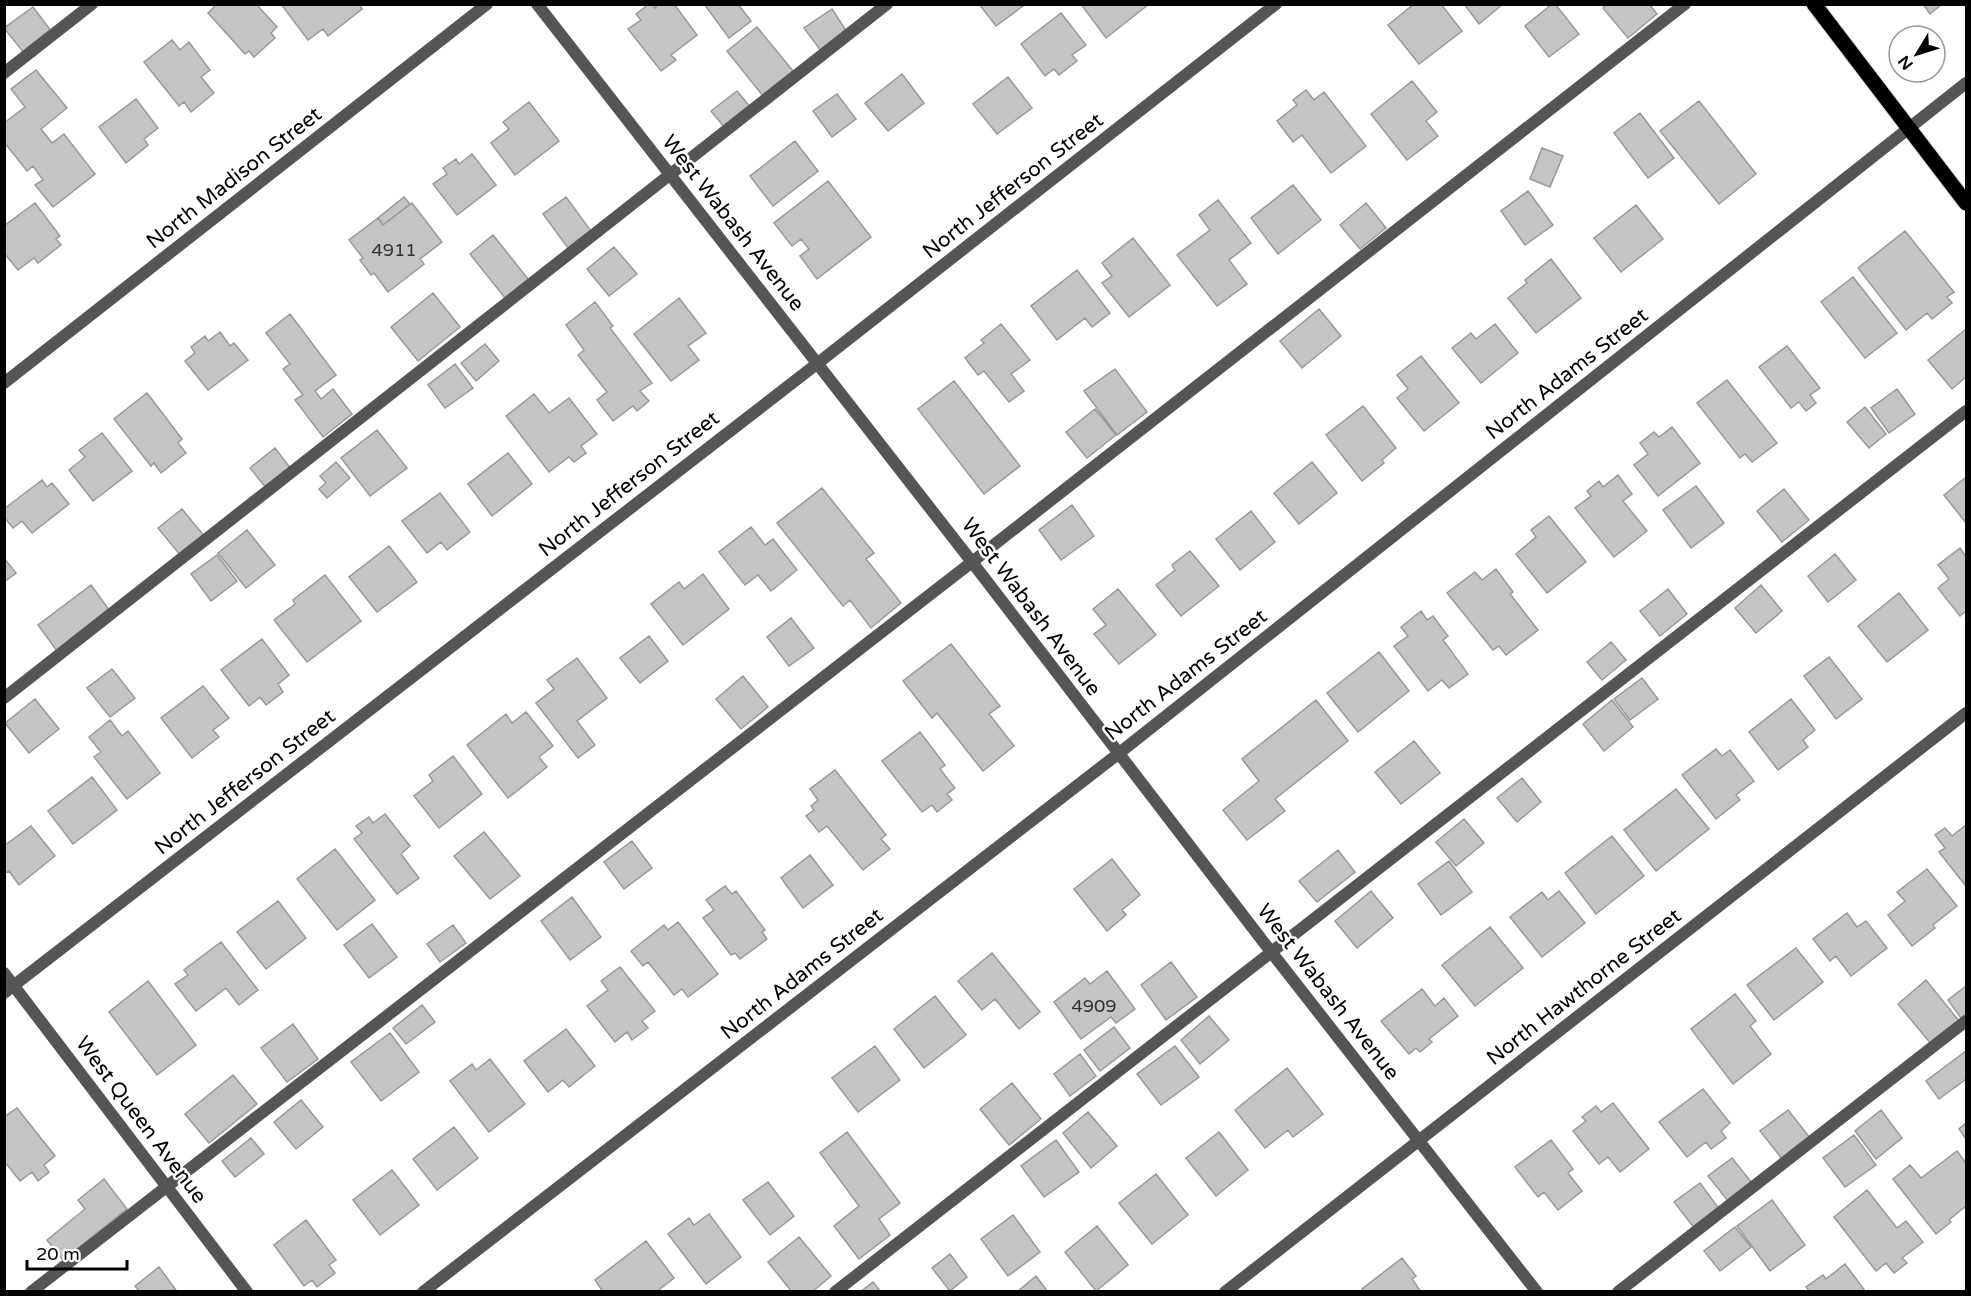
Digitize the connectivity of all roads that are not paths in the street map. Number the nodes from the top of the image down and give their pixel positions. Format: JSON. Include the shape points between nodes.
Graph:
{"nodes":[{"id":1,"x":92,"y":4,"type":"edge"},
{"id":2,"x":487,"y":4,"type":"edge"},
{"id":3,"x":537,"y":4,"type":"edge"},
{"id":4,"x":887,"y":4,"type":"edge"},
{"id":5,"x":1276,"y":4,"type":"edge"},
{"id":6,"x":1685,"y":4,"type":"edge"},
{"id":7,"x":1814,"y":4,"type":"edge"},
{"id":8,"x":4,"y":73,"type":"edge"},
{"id":9,"x":1966,"y":83,"type":"edge"},
{"id":10,"x":1908,"y":128,"type":"junction"},
{"id":11,"x":670,"y":175,"type":"junction"},
{"id":12,"x":1966,"y":203,"type":"edge"},
{"id":13,"x":818,"y":363,"type":"junction"},
{"id":14,"x":4,"y":383,"type":"edge"},
{"id":15,"x":1966,"y":411,"type":"edge"},
{"id":16,"x":972,"y":562,"type":"junction"},
{"id":17,"x":4,"y":698,"type":"edge"},
{"id":18,"x":1966,"y":713,"type":"edge"},
{"id":19,"x":1118,"y":753,"type":"junction"},
{"id":20,"x":1272,"y":953,"type":"junction"},
{"id":21,"x":4,"y":973,"type":"edge"},
{"id":22,"x":9,"y":989,"type":"edge"},
{"id":23,"x":1966,"y":1021,"type":"edge"},
{"id":24,"x":1420,"y":1139,"type":"junction"},
{"id":25,"x":167,"y":1186,"type":"junction"},
{"id":26,"x":31,"y":1292,"type":"edge"},
{"id":27,"x":247,"y":1292,"type":"edge"},
{"id":28,"x":423,"y":1292,"type":"edge"},
{"id":29,"x":835,"y":1292,"type":"edge"},
{"id":30,"x":1225,"y":1292,"type":"edge"},
{"id":31,"x":1537,"y":1292,"type":"edge"},
{"id":32,"x":1618,"y":1292,"type":"edge"}],
"edges":[{"from":1,"to":8,"type":"street"},
{"from":2,"to":14,"type":"street","name":"North Madison Street"},
{"from":3,"to":11,"type":"street","name":"West Wabash Avenue"},
{"from":4,"to":11,"type":"street"},
{"from":5,"to":13,"type":"street","name":"North Jefferson Street"},
{"from":6,"to":16,"type":"street"},
{"from":7,"to":10,"type":"main road"},
{"from":9,"to":10,"type":"street","name":"North Adams Street"},
{"from":10,"to":12,"type":"main road"},
{"from":10,"to":19,"type":"street","name":"North Adams Street"},
{"from":11,"to":13,"type":"street","name":"West Wabash Avenue"},
{"from":11,"to":17,"type":"street"},
{"from":13,"to":16,"type":"street","name":"West Wabash Avenue"},
{"from":13,"to":22,"type":"street","name":"North Jefferson Street"},
{"from":15,"to":20,"type":"street"},
{"from":16,"to":19,"type":"street","name":"West Wabash Avenue"},
{"from":16,"to":25,"type":"street"},
{"from":18,"to":24,"type":"street","name":"North Hawthorne Street"},
{"from":19,"to":20,"type":"street","name":"West Wabash Avenue"},
{"from":19,"to":28,"type":"street","name":"North Adams Street"},
{"from":20,"to":24,"type":"street","name":"West Wabash Avenue"},
{"from":20,"to":29,"type":"street"},
{"from":21,"to":22,"type":"street","name":"West Queen Avenue"},
{"from":22,"to":25,"type":"street","name":"West Queen Avenue"},
{"from":23,"to":32,"type":"street"},
{"from":24,"to":30,"type":"street","name":"North Hawthorne Street"},
{"from":24,"to":31,"type":"street","name":"West Wabash Avenue"},
{"from":25,"to":26,"type":"street"},
{"from":25,"to":27,"type":"street","name":"West Queen Avenue"}]}
